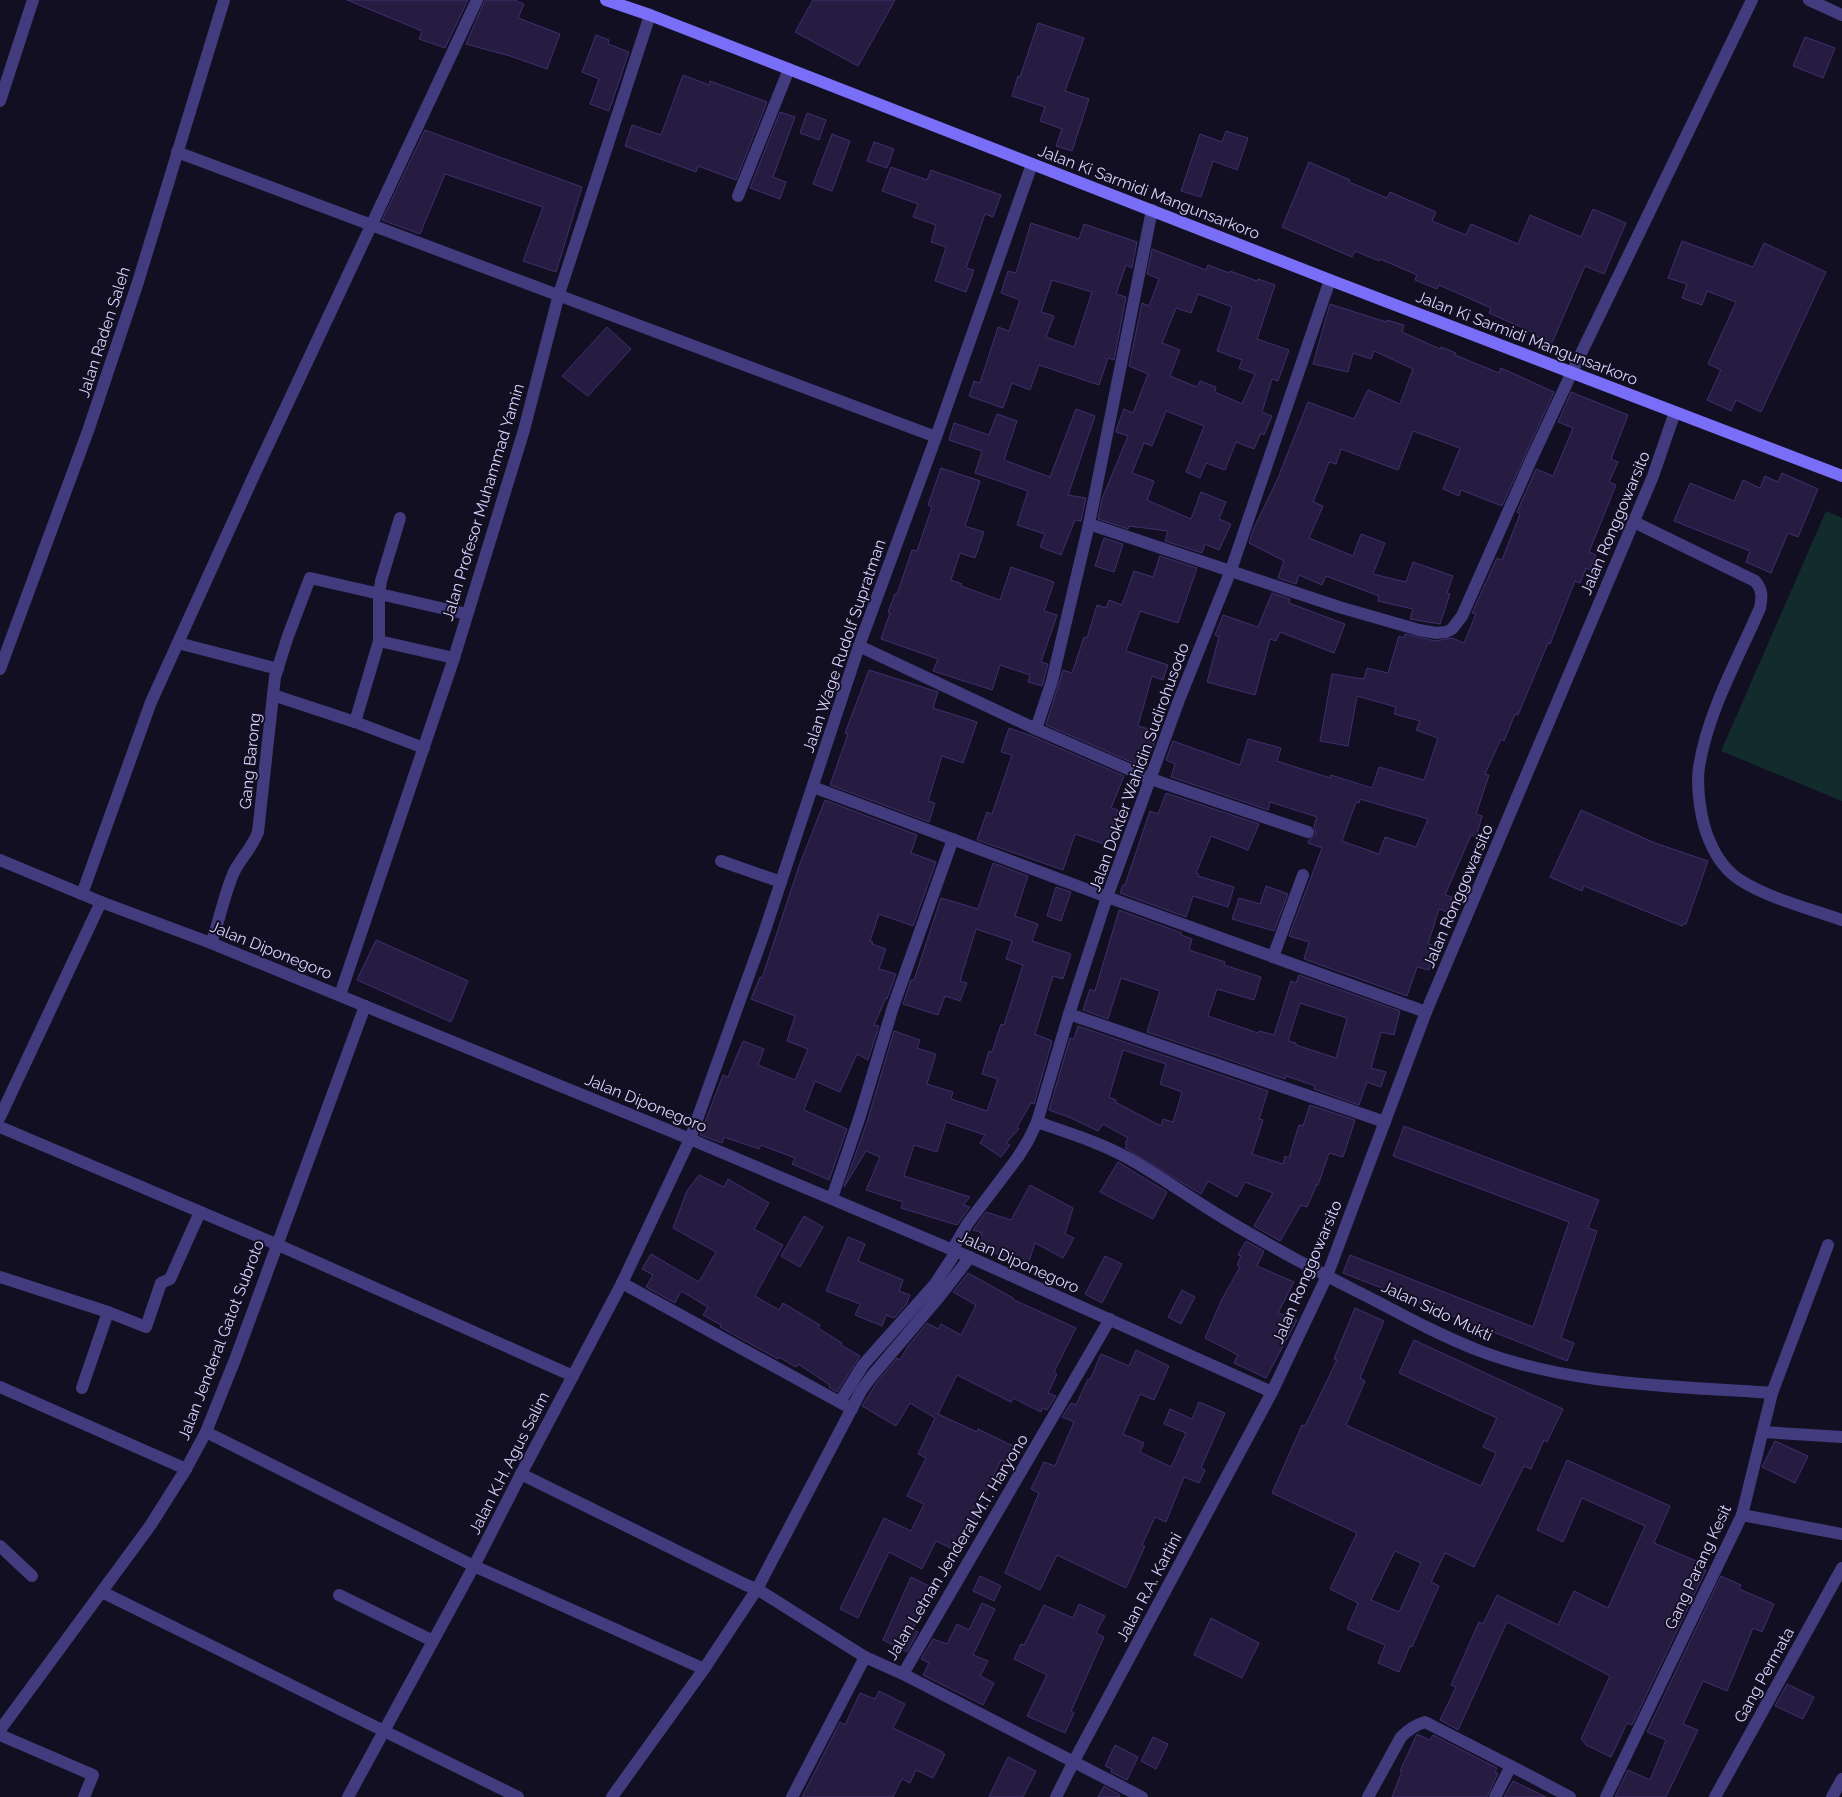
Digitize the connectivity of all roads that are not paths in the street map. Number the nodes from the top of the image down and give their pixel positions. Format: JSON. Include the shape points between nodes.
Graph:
{"nodes":[{"id":1,"x":33,"y":0,"type":"edge"},
{"id":2,"x":224,"y":0,"type":"edge"},
{"id":3,"x":477,"y":0,"type":"edge"},
{"id":4,"x":606,"y":0,"type":"edge"},
{"id":5,"x":1752,"y":0,"type":"edge"},
{"id":6,"x":1809,"y":0,"type":"edge"},
{"id":7,"x":650,"y":15,"type":"junction"},
{"id":8,"x":1842,"y":15,"type":"edge"},
{"id":9,"x":789,"y":69,"type":"junction"},
{"id":10,"x":0,"y":101,"type":"edge"},
{"id":11,"x":177,"y":152,"type":"junction"},
{"id":12,"x":1032,"y":164,"type":"junction"},
{"id":13,"x":738,"y":196,"type":"dead end"},
{"id":14,"x":1152,"y":210,"type":"junction"},
{"id":15,"x":373,"y":224,"type":"junction"},
{"id":16,"x":1330,"y":280,"type":"junction"},
{"id":17,"x":559,"y":294,"type":"junction"},
{"id":18,"x":1572,"y":372,"type":"junction"},
{"id":19,"x":1678,"y":414,"type":"junction"},
{"id":20,"x":936,"y":437,"type":"junction"},
{"id":21,"x":1842,"y":476,"type":"edge"},
{"id":22,"x":400,"y":518,"type":"dead end"},
{"id":23,"x":1634,"y":522,"type":"junction"},
{"id":24,"x":1089,"y":524,"type":"junction"},
{"id":25,"x":1231,"y":570,"type":"junction"},
{"id":26,"x":379,"y":595,"type":"junction"},
{"id":27,"x":467,"y":614,"type":"junction"},
{"id":28,"x":379,"y":641,"type":"junction"},
{"id":29,"x":178,"y":643,"type":"junction"},
{"id":30,"x":859,"y":646,"type":"junction"},
{"id":31,"x":454,"y":658,"type":"junction"},
{"id":32,"x":0,"y":669,"type":"edge"},
{"id":33,"x":278,"y":669,"type":"junction"},
{"id":34,"x":273,"y":695,"type":"junction"},
{"id":35,"x":355,"y":722,"type":"junction"},
{"id":36,"x":1036,"y":729,"type":"junction"},
{"id":37,"x":424,"y":748,"type":"junction"},
{"id":38,"x":1151,"y":779,"type":"junction"},
{"id":39,"x":813,"y":787,"type":"junction"},
{"id":40,"x":1308,"y":832,"type":"dead end"},
{"id":41,"x":953,"y":839,"type":"junction"},
{"id":42,"x":0,"y":860,"type":"edge"},
{"id":43,"x":721,"y":861,"type":"dead end"},
{"id":44,"x":1303,"y":875,"type":"dead end"},
{"id":45,"x":781,"y":882,"type":"junction"},
{"id":46,"x":82,"y":894,"type":"junction"},
{"id":47,"x":1107,"y":897,"type":"junction"},
{"id":48,"x":101,"y":902,"type":"junction"},
{"id":49,"x":1842,"y":920,"type":"edge"},
{"id":50,"x":211,"y":943,"type":"junction"},
{"id":51,"x":1273,"y":957,"type":"junction"},
{"id":52,"x":340,"y":996,"type":"junction"},
{"id":53,"x":365,"y":1006,"type":"junction"},
{"id":54,"x":1426,"y":1012,"type":"junction"},
{"id":55,"x":1069,"y":1014,"type":"junction"},
{"id":56,"x":0,"y":1117,"type":"edge"},
{"id":57,"x":1037,"y":1122,"type":"junction"},
{"id":58,"x":1385,"y":1122,"type":"junction"},
{"id":59,"x":0,"y":1127,"type":"edge"},
{"id":60,"x":690,"y":1139,"type":"junction"},
{"id":61,"x":832,"y":1198,"type":"junction"},
{"id":62,"x":200,"y":1212,"type":"junction"},
{"id":63,"x":276,"y":1244,"type":"junction"},
{"id":64,"x":1828,"y":1245,"type":"dead end"},
{"id":65,"x":960,"y":1254,"type":"junction"},
{"id":66,"x":1326,"y":1276,"type":"junction"},
{"id":67,"x":0,"y":1277,"type":"edge"},
{"id":68,"x":622,"y":1283,"type":"junction"},
{"id":69,"x":108,"y":1312,"type":"junction"},
{"id":70,"x":1110,"y":1319,"type":"junction"},
{"id":71,"x":573,"y":1376,"type":"junction"},
{"id":72,"x":0,"y":1386,"type":"edge"},
{"id":73,"x":82,"y":1388,"type":"dead end"},
{"id":74,"x":1272,"y":1392,"type":"junction"},
{"id":75,"x":1772,"y":1393,"type":"junction"},
{"id":76,"x":846,"y":1405,"type":"junction"},
{"id":77,"x":206,"y":1432,"type":"junction"},
{"id":78,"x":1763,"y":1432,"type":"junction"},
{"id":79,"x":1842,"y":1437,"type":"edge"},
{"id":80,"x":186,"y":1469,"type":"junction"},
{"id":81,"x":521,"y":1474,"type":"junction"},
{"id":82,"x":1742,"y":1515,"type":"junction"},
{"id":83,"x":1842,"y":1534,"type":"edge"},
{"id":84,"x":0,"y":1546,"type":"edge"},
{"id":85,"x":474,"y":1566,"type":"junction"},
{"id":86,"x":1842,"y":1568,"type":"edge"},
{"id":87,"x":32,"y":1576,"type":"dead end"},
{"id":88,"x":753,"y":1587,"type":"junction"},
{"id":89,"x":102,"y":1592,"type":"junction"},
{"id":90,"x":339,"y":1595,"type":"dead end"},
{"id":91,"x":434,"y":1641,"type":"junction"},
{"id":92,"x":865,"y":1657,"type":"junction"},
{"id":93,"x":704,"y":1669,"type":"junction"},
{"id":94,"x":903,"y":1674,"type":"junction"},
{"id":95,"x":0,"y":1730,"type":"edge"},
{"id":96,"x":384,"y":1732,"type":"junction"},
{"id":97,"x":0,"y":1735,"type":"edge"},
{"id":98,"x":1074,"y":1761,"type":"junction"},
{"id":99,"x":1511,"y":1766,"type":"junction"},
{"id":100,"x":1842,"y":1779,"type":"edge"},
{"id":101,"x":84,"y":1797,"type":"edge"},
{"id":102,"x":348,"y":1797,"type":"edge"},
{"id":103,"x":518,"y":1797,"type":"edge"},
{"id":104,"x":612,"y":1797,"type":"edge"},
{"id":105,"x":792,"y":1797,"type":"edge"},
{"id":106,"x":1056,"y":1797,"type":"edge"},
{"id":107,"x":1142,"y":1797,"type":"edge"},
{"id":108,"x":1368,"y":1797,"type":"edge"},
{"id":109,"x":1496,"y":1797,"type":"edge"},
{"id":110,"x":1570,"y":1797,"type":"edge"},
{"id":111,"x":1606,"y":1797,"type":"edge"},
{"id":112,"x":1715,"y":1797,"type":"edge"},
{"id":113,"x":1832,"y":1797,"type":"edge"}],
"edges":[{"from":1,"to":10,"type":"street"},
{"from":2,"to":11,"type":"street","name":"Jalan Raden Saleh"},
{"from":3,"to":15,"type":"street"},
{"from":4,"to":7,"type":"main road","name":"Jalan Ki Sarmidi Mangunsarkoro"},
{"from":5,"to":18,"type":"street"},
{"from":6,"to":8,"type":"street"},
{"from":7,"to":9,"type":"main road","name":"Jalan Ki Sarmidi Mangunsarkoro"},
{"from":7,"to":17,"type":"street","name":"Jalan Profesor Muhammad Yamin"},
{"from":9,"to":12,"type":"main road","name":"Jalan Ki Sarmidi Mangunsarkoro"},
{"from":9,"to":13,"type":"street"},
{"from":11,"to":15,"type":"street"},
{"from":11,"to":32,"type":"street","name":"Jalan Raden Saleh","via":[[88,432]]},
{"from":12,"to":14,"type":"main road","name":"Jalan Ki Sarmidi Mangunsarkoro"},
{"from":12,"to":20,"type":"street","name":"Jalan Wage Rudolf Supratman"},
{"from":14,"to":16,"type":"main road","name":"Jalan Ki Sarmidi Mangunsarkoro"},
{"from":14,"to":24,"type":"street"},
{"from":15,"to":17,"type":"street"},
{"from":15,"to":29,"type":"street"},
{"from":16,"to":18,"type":"main road","name":"Jalan Ki Sarmidi Mangunsarkoro"},
{"from":16,"to":25,"type":"street","name":"Jalan Dokter Wahidin Sudirohusodo"},
{"from":17,"to":20,"type":"street"},
{"from":17,"to":27,"type":"street","name":"Jalan Profesor Muhammad Yamin","via":[[524,430]]},
{"from":18,"to":19,"type":"main road","name":"Jalan Ki Sarmidi Mangunsarkoro"},
{"from":18,"to":25,"type":"street","via":[[1462,616],[1452,629],[1436,633],[1420,630]]},
{"from":19,"to":21,"type":"main road","name":"Jalan Ki Sarmidi Mangunsarkoro"},
{"from":19,"to":23,"type":"street","name":"Jalan Ronggowarsito"},
{"from":20,"to":30,"type":"street","name":"Jalan Wage Rudolf Supratman"},
{"from":22,"to":26,"type":"street"},
{"from":23,"to":49,"type":"street","via":[[1755,581],[1760,587],[1760,608],[1712,718],[1699,768],[1705,831],[1717,857],[1738,879],[1764,892]]},
{"from":23,"to":54,"type":"street","name":"Jalan Ronggowarsito"},
{"from":24,"to":25,"type":"street"},
{"from":24,"to":36,"type":"street","via":[[1052,681]]},
{"from":25,"to":38,"type":"street","name":"Jalan Dokter Wahidin Sudirohusodo","via":[[1178,700]]},
{"from":26,"to":27,"type":"street"},
{"from":26,"to":28,"type":"street"},
{"from":26,"to":33,"type":"street","name":"Gang Barong","via":[[310,578]]},
{"from":27,"to":31,"type":"street","name":"Jalan Profesor Muhammad Yamin"},
{"from":28,"to":31,"type":"street"},
{"from":28,"to":35,"type":"street"},
{"from":29,"to":33,"type":"street"},
{"from":29,"to":46,"type":"street","via":[[151,702]]},
{"from":30,"to":36,"type":"street"},
{"from":30,"to":39,"type":"street","name":"Jalan Wage Rudolf Supratman"},
{"from":31,"to":37,"type":"street","name":"Jalan Profesor Muhammad Yamin"},
{"from":33,"to":34,"type":"street","name":"Gang Barong"},
{"from":34,"to":35,"type":"street"},
{"from":34,"to":50,"type":"street","name":"Gang Barong","via":[[258,832],[233,874]]},
{"from":35,"to":37,"type":"street"},
{"from":36,"to":38,"type":"street"},
{"from":37,"to":52,"type":"street","name":"Jalan Profesor Muhammad Yamin"},
{"from":38,"to":40,"type":"street"},
{"from":38,"to":47,"type":"street","name":"Jalan Dokter Wahidin Sudirohusodo"},
{"from":39,"to":41,"type":"street"},
{"from":39,"to":45,"type":"street","name":"Jalan Wage Rudolf Supratman"},
{"from":41,"to":47,"type":"street"},
{"from":41,"to":61,"type":"street"},
{"from":42,"to":46,"type":"street","name":"Jalan Diponegoro"},
{"from":43,"to":45,"type":"street"},
{"from":44,"to":51,"type":"street"},
{"from":45,"to":60,"type":"street","name":"Jalan Wage Rudolf Supratman"},
{"from":46,"to":48,"type":"street","name":"Jalan Diponegoro"},
{"from":47,"to":51,"type":"street"},
{"from":47,"to":55,"type":"street","name":"Jalan Dokter Wahidin Sudirohusodo"},
{"from":48,"to":50,"type":"street","name":"Jalan Diponegoro"},
{"from":48,"to":56,"type":"street"},
{"from":50,"to":52,"type":"street","name":"Jalan Diponegoro"},
{"from":51,"to":54,"type":"street"},
{"from":52,"to":53,"type":"street","name":"Jalan Diponegoro"},
{"from":53,"to":60,"type":"street","name":"Jalan Diponegoro"},
{"from":53,"to":63,"type":"street","name":"Jalan Jenderal Gatot Subroto"},
{"from":54,"to":58,"type":"street","name":"Jalan Ronggowarsito"},
{"from":55,"to":57,"type":"street","name":"Jalan Dokter Wahidin Sudirohusodo"},
{"from":55,"to":58,"type":"street"},
{"from":57,"to":65,"type":"street","name":"Jalan Dokter Wahidin Sudirohusodo","via":[[1018,1157],[968,1223]]},
{"from":57,"to":66,"type":"street","name":"Jalan Sido Mukti","via":[[1094,1142],[1139,1164],[1235,1225]]},
{"from":58,"to":66,"type":"street","name":"Jalan Ronggowarsito"},
{"from":59,"to":62,"type":"street"},
{"from":60,"to":61,"type":"street","name":"Jalan Diponegoro"},
{"from":60,"to":68,"type":"street","name":"Jalan K.H. Agus Salim"},
{"from":61,"to":65,"type":"street","name":"Jalan Diponegoro"},
{"from":62,"to":63,"type":"street"},
{"from":62,"to":69,"type":"street","via":[[170,1279],[161,1284],[146,1327]]},
{"from":63,"to":71,"type":"street"},
{"from":63,"to":77,"type":"street","name":"Jalan Jenderal Gatot Subroto"},
{"from":64,"to":75,"type":"street","name":"Gang Parang Kesit"},
{"from":65,"to":70,"type":"street","name":"Jalan Diponegoro"},
{"from":65,"to":76,"type":"street","name":"Jalan Dokter Wahidin Sudirohusodo","via":[[863,1365]]},
{"from":66,"to":74,"type":"street","name":"Jalan Ronggowarsito"},
{"from":66,"to":75,"type":"street","name":"Jalan Sido Mukti","via":[[1438,1333],[1534,1368],[1613,1382]]},
{"from":67,"to":69,"type":"street"},
{"from":68,"to":71,"type":"street","name":"Jalan K.H. Agus Salim"},
{"from":68,"to":76,"type":"street"},
{"from":69,"to":73,"type":"street"},
{"from":70,"to":74,"type":"street","name":"Jalan Diponegoro"},
{"from":70,"to":94,"type":"street","name":"Jalan Letnan Jenderal M.T. Haryono"},
{"from":71,"to":81,"type":"street","name":"Jalan K.H. Agus Salim"},
{"from":72,"to":80,"type":"street"},
{"from":74,"to":98,"type":"street","name":"Jalan R.A. Kartini"},
{"from":75,"to":78,"type":"street","name":"Gang Parang Kesit"},
{"from":76,"to":88,"type":"street","name":"Jalan Dokter Wahidin Sudirohusodo"},
{"from":77,"to":80,"type":"street","name":"Jalan Jenderal Gatot Subroto"},
{"from":77,"to":85,"type":"street"},
{"from":78,"to":79,"type":"street"},
{"from":78,"to":82,"type":"street","name":"Gang Parang Kesit"},
{"from":80,"to":89,"type":"street","name":"Jalan Jenderal Gatot Subroto"},
{"from":81,"to":85,"type":"street","name":"Jalan K.H. Agus Salim"},
{"from":81,"to":88,"type":"street"},
{"from":82,"to":83,"type":"street"},
{"from":82,"to":111,"type":"street","name":"Gang Parang Kesit"},
{"from":84,"to":87,"type":"street"},
{"from":85,"to":91,"type":"street","name":"Jalan K.H. Agus Salim"},
{"from":85,"to":93,"type":"street"},
{"from":86,"to":112,"type":"street","name":"Gang Permata"},
{"from":88,"to":92,"type":"street"},
{"from":88,"to":93,"type":"street","name":"Jalan Dokter Wahidin Sudirohusodo"},
{"from":89,"to":95,"type":"street","name":"Jalan Jenderal Gatot Subroto"},
{"from":89,"to":96,"type":"street"},
{"from":90,"to":91,"type":"street"},
{"from":91,"to":96,"type":"street","name":"Jalan K.H. Agus Salim"},
{"from":92,"to":94,"type":"street","name":"Jalan Letnan Jenderal M.T. Haryono"},
{"from":92,"to":105,"type":"street","name":"Jalan Letnan Jenderal M.T. Haryono"},
{"from":93,"to":104,"type":"street","name":"Jalan Dokter Wahidin Sudirohusodo"},
{"from":94,"to":98,"type":"street"},
{"from":96,"to":102,"type":"street","name":"Jalan K.H. Agus Salim"},
{"from":96,"to":103,"type":"street"},
{"from":97,"to":101,"type":"street","via":[[93,1775]]},
{"from":98,"to":106,"type":"street","name":"Jalan R.A. Kartini"},
{"from":98,"to":107,"type":"street"},
{"from":99,"to":108,"type":"street","via":[[1425,1722],[1401,1737]]},
{"from":99,"to":109,"type":"street"},
{"from":99,"to":110,"type":"street"},
{"from":100,"to":113,"type":"street"}]}
